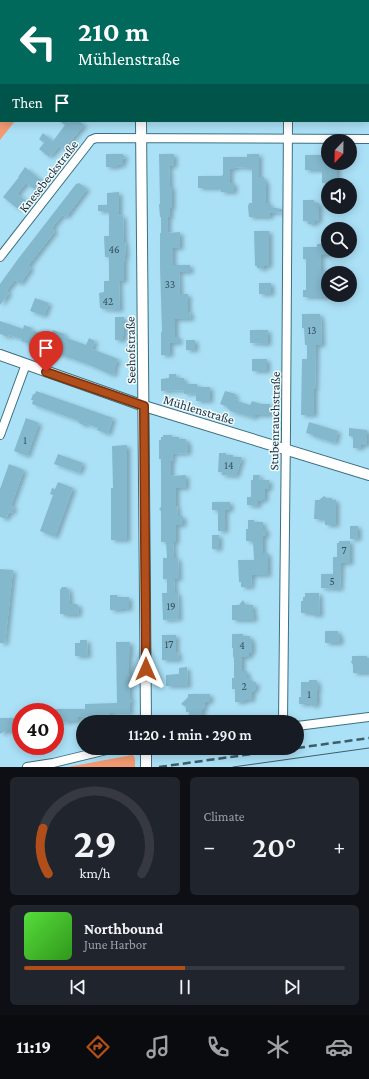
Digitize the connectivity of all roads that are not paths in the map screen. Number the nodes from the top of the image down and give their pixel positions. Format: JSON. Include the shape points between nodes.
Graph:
{"nodes":[{"id":1,"x":141,"y":122,"type":"edge"},
{"id":2,"x":288,"y":122,"type":"edge"},
{"id":3,"x":141,"y":138,"type":"junction"},
{"id":4,"x":288,"y":139,"type":"junction"},
{"id":5,"x":369,"y":139,"type":"edge"},
{"id":6,"x":0,"y":257,"type":"edge"},
{"id":7,"x":0,"y":355,"type":"edge"},
{"id":8,"x":26,"y":364,"type":"junction"},
{"id":9,"x":144,"y":406,"type":"junction"},
{"id":10,"x":0,"y":435,"type":"edge"},
{"id":11,"x":286,"y":450,"type":"junction"},
{"id":12,"x":369,"y":475,"type":"edge"},
{"id":13,"x":146,"y":715,"type":"edge"},
{"id":14,"x":282,"y":715,"type":"edge"},
{"id":15,"x":369,"y":717,"type":"edge"},
{"id":16,"x":304,"y":725,"type":"edge"},
{"id":17,"x":86,"y":755,"type":"edge"},
{"id":18,"x":27,"y":767,"type":"edge"}],
"edges":[{"from":1,"to":3,"type":"street","name":"Seehofstraße"},
{"from":2,"to":4,"type":"street","name":"Stubenrauchstraße"},
{"from":3,"to":4,"type":"street","name":"Knesebeckstraße"},
{"from":3,"to":6,"type":"street","name":"Knesebeckstraße","via":[[91,140]]},
{"from":3,"to":9,"type":"street","name":"Seehofstraße"},
{"from":4,"to":5,"type":"street","name":"Knesebeckstraße"},
{"from":4,"to":11,"type":"street","name":"Stubenrauchstraße"},
{"from":7,"to":8,"type":"street","name":"Mühlenstraße"},
{"from":8,"to":9,"type":"street","name":"Mühlenstraße"},
{"from":8,"to":10,"type":"street"},
{"from":9,"to":11,"type":"street","name":"Mühlenstraße"},
{"from":9,"to":13,"type":"street","name":"Seehofstraße"},
{"from":11,"to":12,"type":"street","name":"Mühlenstraße"},
{"from":11,"to":14,"type":"street","name":"Stubenrauchstraße"},
{"from":15,"to":16,"type":"street"},
{"from":17,"to":18,"type":"street"}]}
